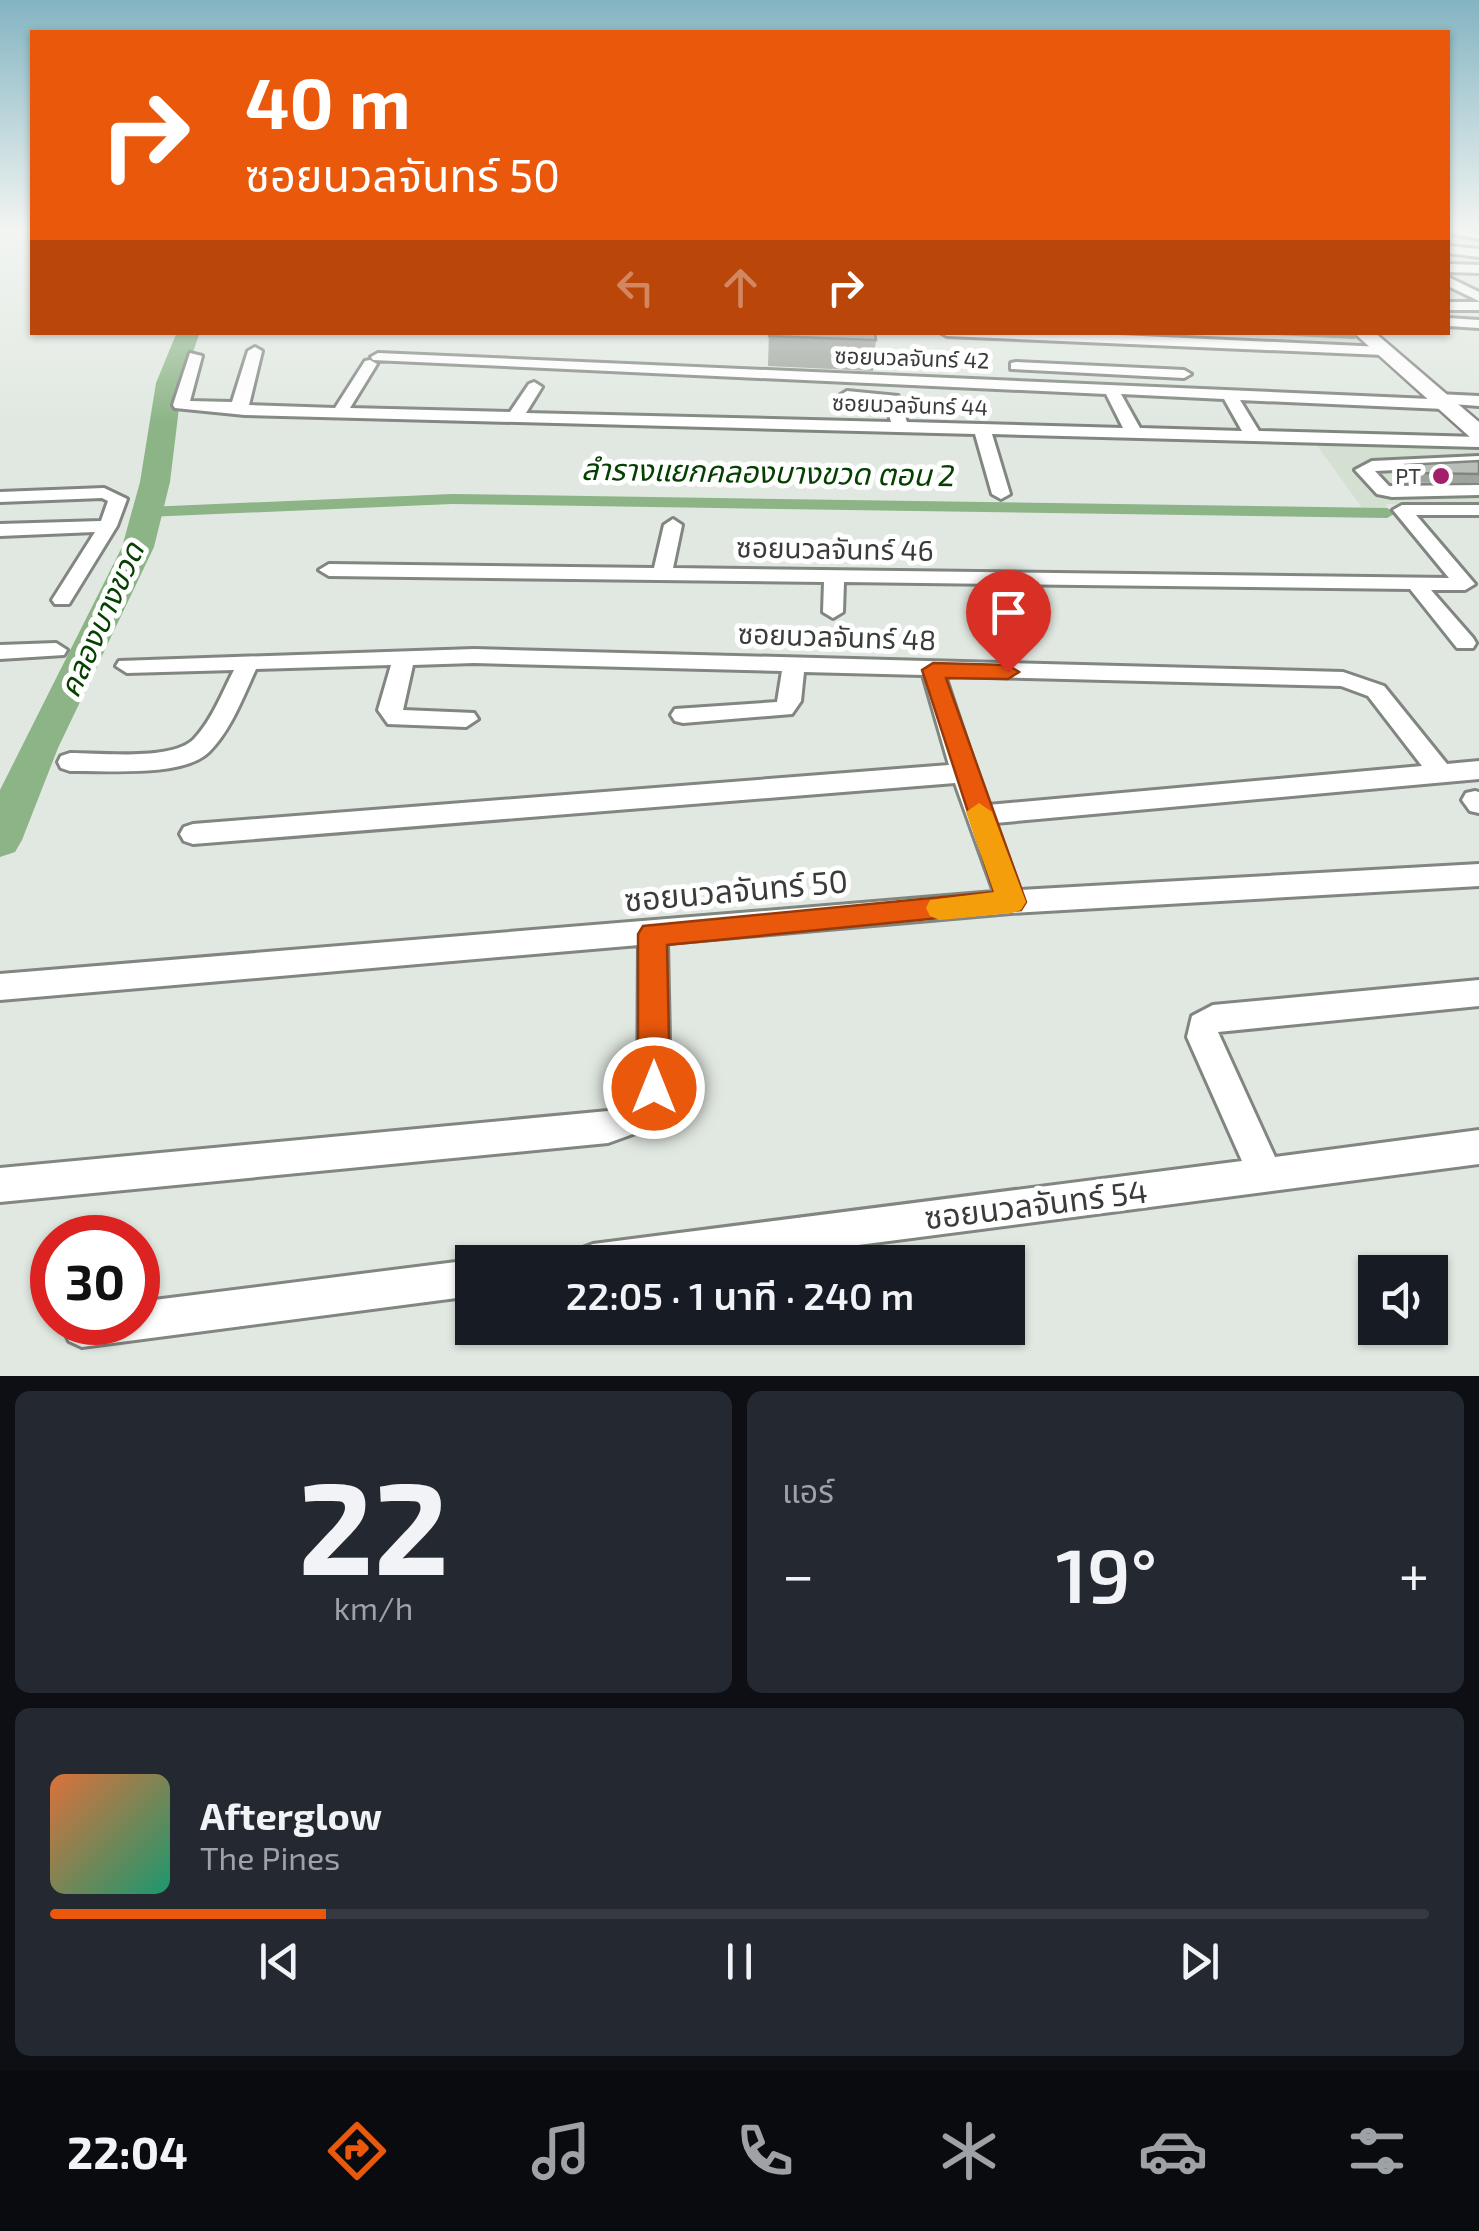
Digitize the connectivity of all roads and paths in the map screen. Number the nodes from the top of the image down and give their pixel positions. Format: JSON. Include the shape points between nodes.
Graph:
{"nodes":[{"id":1,"x":1450,"y":306,"type":"edge"},
{"id":2,"x":1479,"y":306,"type":"edge"},
{"id":3,"x":1450,"y":320,"type":"edge"},
{"id":4,"x":1479,"y":324,"type":"edge"},
{"id":5,"x":1015,"y":335,"type":"edge"},
{"id":6,"x":1365,"y":335,"type":"edge"},
{"id":7,"x":1384,"y":351,"type":"junction"},
{"id":8,"x":256,"y":352,"type":"dead end"},
{"id":9,"x":195,"y":356,"type":"dead end"},
{"id":10,"x":1016,"y":366,"type":"dead end"},
{"id":11,"x":1142,"y":372,"type":"junction"},
{"id":12,"x":1184,"y":374,"type":"dead end"},
{"id":13,"x":534,"y":387,"type":"dead end"},
{"id":14,"x":1110,"y":389,"type":"junction"},
{"id":15,"x":1150,"y":390,"type":"junction"},
{"id":16,"x":1230,"y":394,"type":"junction"},
{"id":17,"x":846,"y":396,"type":"dead end"},
{"id":18,"x":698,"y":400,"type":"dead end"},
{"id":19,"x":1479,"y":401,"type":"edge"},
{"id":20,"x":1441,"y":402,"type":"junction"},
{"id":21,"x":239,"y":406,"type":"junction"},
{"id":22,"x":340,"y":412,"type":"junction"},
{"id":23,"x":515,"y":416,"type":"junction"},
{"id":24,"x":699,"y":422,"type":"junction"},
{"id":25,"x":900,"y":427,"type":"junction"},
{"id":26,"x":982,"y":430,"type":"junction"},
{"id":27,"x":1134,"y":433,"type":"junction"},
{"id":28,"x":1479,"y":433,"type":"edge"},
{"id":29,"x":1254,"y":436,"type":"junction"},
{"id":30,"x":1479,"y":442,"type":"edge"},
{"id":31,"x":704,"y":446,"type":"dead end"},
{"id":32,"x":1479,"y":462,"type":"edge"},
{"id":33,"x":1479,"y":490,"type":"edge"},
{"id":34,"x":1001,"y":494,"type":"dead end"},
{"id":35,"x":0,"y":497,"type":"edge"},
{"id":36,"x":1479,"y":510,"type":"edge"},
{"id":37,"x":672,"y":525,"type":"dead end"},
{"id":38,"x":108,"y":526,"type":"junction"},
{"id":39,"x":3,"y":534,"type":"edge"},
{"id":40,"x":330,"y":570,"type":"dead end"},
{"id":41,"x":662,"y":574,"type":"junction"},
{"id":42,"x":834,"y":577,"type":"junction"},
{"id":43,"x":1416,"y":584,"type":"junction"},
{"id":44,"x":1472,"y":592,"type":"edge"},
{"id":45,"x":62,"y":600,"type":"dead end"},
{"id":46,"x":833,"y":612,"type":"dead end"},
{"id":47,"x":1465,"y":642,"type":"dead end"},
{"id":48,"x":56,"y":650,"type":"dead end"},
{"id":49,"x":0,"y":652,"type":"edge"},
{"id":50,"x":404,"y":658,"type":"junction"},
{"id":51,"x":248,"y":663,"type":"junction"},
{"id":52,"x":127,"y":666,"type":"dead end"},
{"id":53,"x":792,"y":668,"type":"junction"},
{"id":54,"x":933,"y":670,"type":"junction"},
{"id":55,"x":683,"y":715,"type":"dead end"},
{"id":56,"x":466,"y":719,"type":"dead end"},
{"id":57,"x":70,"y":762,"type":"dead end"},
{"id":58,"x":1479,"y":770,"type":"edge"},
{"id":59,"x":964,"y":773,"type":"junction"},
{"id":60,"x":1441,"y":773,"type":"junction"},
{"id":61,"x":980,"y":815,"type":"junction"},
{"id":62,"x":194,"y":834,"type":"dead end"},
{"id":63,"x":1479,"y":874,"type":"edge"},
{"id":64,"x":1012,"y":902,"type":"junction"},
{"id":65,"x":653,"y":934,"type":"junction"},
{"id":66,"x":0,"y":987,"type":"edge"},
{"id":67,"x":1479,"y":993,"type":"edge"},
{"id":68,"x":1479,"y":1146,"type":"edge"},
{"id":69,"x":1266,"y":1175,"type":"junction"},
{"id":70,"x":0,"y":1185,"type":"edge"},
{"id":71,"x":725,"y":1245,"type":"edge"},
{"id":72,"x":455,"y":1280,"type":"edge"},
{"id":73,"x":160,"y":1318,"type":"edge"}],
"edges":[{"from":1,"to":2,"type":"street"},
{"from":3,"to":4,"type":"street"},
{"from":5,"to":7,"type":"street"},
{"from":6,"to":7,"type":"main road"},
{"from":7,"to":20,"type":"main road"},
{"from":8,"to":21,"type":"street"},
{"from":9,"to":21,"type":"street","name":"ซอยนวลจันทร์ 44","via":[[182,405]]},
{"from":10,"to":11,"type":"street"},
{"from":11,"to":12,"type":"street"},
{"from":11,"to":15,"type":"street"},
{"from":13,"to":23,"type":"street"},
{"from":14,"to":15,"type":"street","name":"ซอยนวลจันทร์ 42"},
{"from":14,"to":22,"type":"street","name":"ซอยนวลจันทร์ 42","via":[[374,360]]},
{"from":14,"to":27,"type":"street"},
{"from":15,"to":16,"type":"street","name":"ซอยนวลจันทร์ 42"},
{"from":16,"to":20,"type":"street","name":"ซอยนวลจันทร์ 42"},
{"from":16,"to":29,"type":"street"},
{"from":17,"to":25,"type":"street","via":[[893,399]]},
{"from":18,"to":24,"type":"street"},
{"from":19,"to":20,"type":"street","name":"ซอยนวลจันทร์ 42"},
{"from":20,"to":28,"type":"main road"},
{"from":21,"to":22,"type":"street","name":"ซอยนวลจันทร์ 44"},
{"from":22,"to":23,"type":"street","name":"ซอยนวลจันทร์ 44"},
{"from":23,"to":24,"type":"street","name":"ซอยนวลจันทร์ 44"},
{"from":24,"to":25,"type":"street","name":"ซอยนวลจันทร์ 44"},
{"from":24,"to":31,"type":"street"},
{"from":25,"to":26,"type":"street","name":"ซอยนวลจันทร์ 44"},
{"from":26,"to":27,"type":"street","name":"ซอยนวลจันทร์ 44"},
{"from":26,"to":34,"type":"street"},
{"from":27,"to":29,"type":"street","name":"ซอยนวลจันทร์ 44"},
{"from":29,"to":30,"type":"street","name":"ซอยนวลจันทร์ 44"},
{"from":32,"to":33,"type":"street","via":[[1364,470],[1392,492]]},
{"from":35,"to":38,"type":"street","via":[[114,494]]},
{"from":36,"to":44,"type":"street","name":"ซอยนวลจันทร์ 46","via":[[1402,510]]},
{"from":37,"to":41,"type":"street"},
{"from":38,"to":39,"type":"street"},
{"from":38,"to":45,"type":"street"},
{"from":40,"to":41,"type":"street","name":"ซอยนวลจันทร์ 46"},
{"from":41,"to":42,"type":"street","name":"ซอยนวลจันทร์ 46"},
{"from":42,"to":43,"type":"street","name":"ซอยนวลจันทร์ 46"},
{"from":42,"to":46,"type":"street"},
{"from":43,"to":44,"type":"street","name":"ซอยนวลจันทร์ 46"},
{"from":43,"to":47,"type":"street"},
{"from":48,"to":49,"type":"street"},
{"from":50,"to":51,"type":"street","name":"ซอยนวลจันทร์ 48"},
{"from":50,"to":53,"type":"street","name":"ซอยนวลจันทร์ 48"},
{"from":50,"to":56,"type":"street","via":[[390,710],[396,718]]},
{"from":51,"to":52,"type":"street","name":"ซอยนวลจันทร์ 48"},
{"from":51,"to":57,"type":"street","via":[[196,751]]},
{"from":53,"to":54,"type":"street","name":"ซอยนวลจันทร์ 48"},
{"from":53,"to":55,"type":"street","via":[[784,709]]},
{"from":54,"to":59,"type":"street"},
{"from":54,"to":60,"type":"street","name":"ซอยนวลจันทร์ 48","via":[[1362,682]]},
{"from":58,"to":60,"type":"street"},
{"from":59,"to":61,"type":"street"},
{"from":59,"to":62,"type":"street"},
{"from":60,"to":61,"type":"street"},
{"from":61,"to":64,"type":"street"},
{"from":63,"to":64,"type":"street","name":"ซอยนวลจันทร์ 50"},
{"from":64,"to":65,"type":"street","name":"ซอยนวลจันทร์ 50"},
{"from":65,"to":66,"type":"street","name":"ซอยนวลจันทร์ 50"},
{"from":65,"to":70,"type":"street","via":[[654,1088],[643,1115],[608,1128]]},
{"from":67,"to":69,"type":"street","via":[[1212,1019],[1203,1026]]},
{"from":68,"to":69,"type":"street","name":"ซอยนวลจันทร์ 54"},
{"from":69,"to":71,"type":"street","name":"ซอยนวลจันทร์ 54"},
{"from":72,"to":73,"type":"street"}]}
